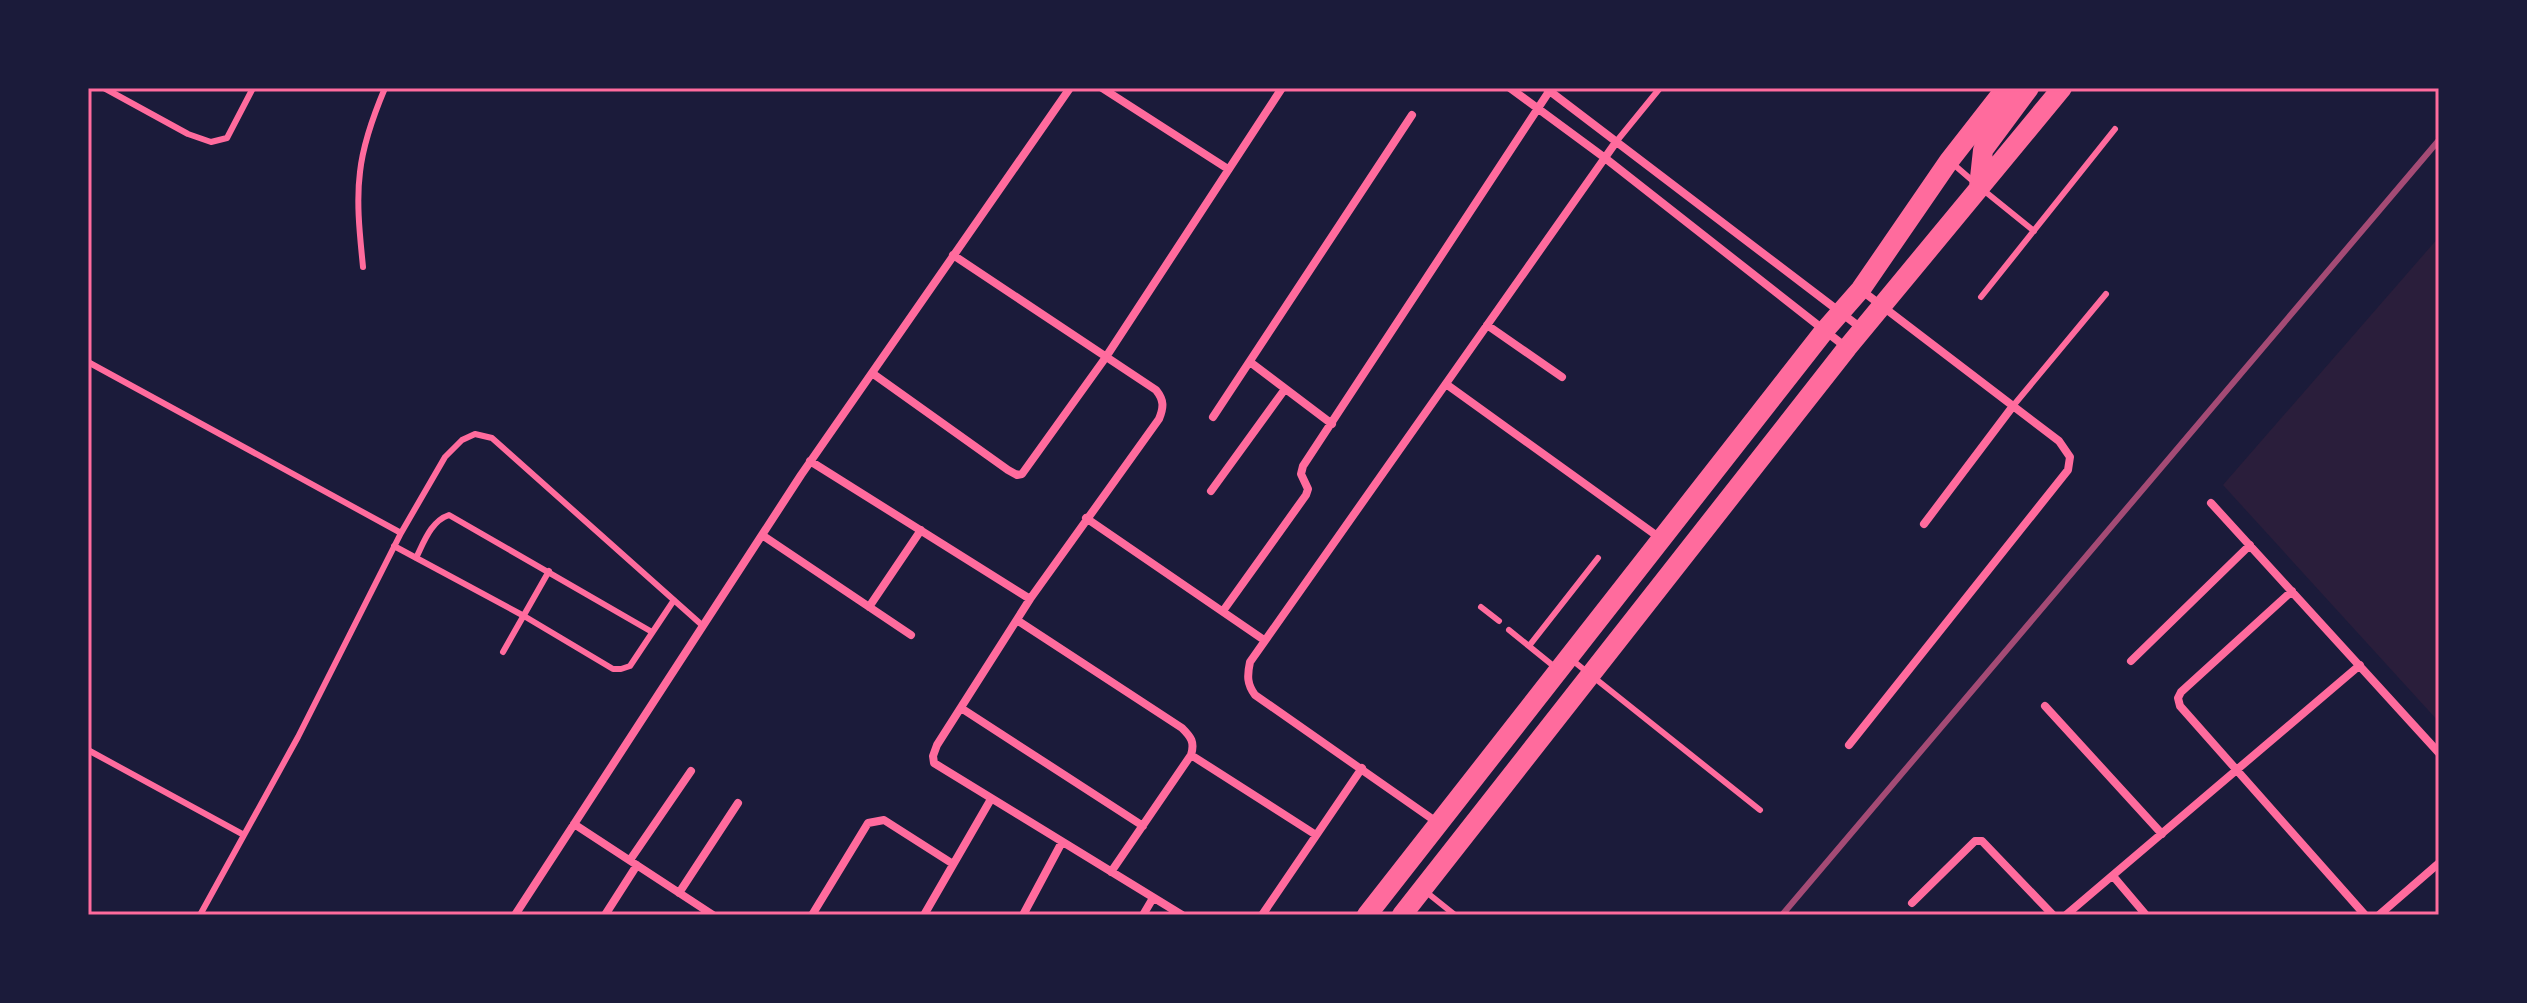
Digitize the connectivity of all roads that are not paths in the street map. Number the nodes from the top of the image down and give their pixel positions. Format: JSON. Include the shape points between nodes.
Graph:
{"nodes":[{"id":1,"x":104,"y":88,"type":"edge"},
{"id":2,"x":253,"y":88,"type":"edge"},
{"id":3,"x":385,"y":88,"type":"edge"},
{"id":4,"x":1070,"y":88,"type":"edge"},
{"id":5,"x":1102,"y":88,"type":"edge"},
{"id":6,"x":1282,"y":88,"type":"edge"},
{"id":7,"x":1510,"y":88,"type":"edge"},
{"id":8,"x":1660,"y":88,"type":"edge"},
{"id":9,"x":2006,"y":88,"type":"edge"},
{"id":10,"x":2029,"y":88,"type":"edge"},
{"id":11,"x":2062,"y":88,"type":"edge"},
{"id":12,"x":1548,"y":89,"type":"edge"},
{"id":13,"x":1538,"y":108,"type":"junction"},
{"id":14,"x":1412,"y":115,"type":"dead end"},
{"id":15,"x":2115,"y":129,"type":"dead end"},
{"id":16,"x":1616,"y":142,"type":"junction"},
{"id":17,"x":1605,"y":158,"type":"junction"},
{"id":18,"x":1949,"y":161,"type":"junction"},
{"id":19,"x":1228,"y":169,"type":"junction"},
{"id":20,"x":1979,"y":187,"type":"junction"},
{"id":21,"x":2034,"y":231,"type":"junction"},
{"id":22,"x":953,"y":255,"type":"junction"},
{"id":23,"x":363,"y":267,"type":"dead end"},
{"id":24,"x":1861,"y":289,"type":"junction"},
{"id":25,"x":2106,"y":294,"type":"dead end"},
{"id":26,"x":1981,"y":297,"type":"dead end"},
{"id":27,"x":1883,"y":307,"type":"junction"},
{"id":28,"x":1842,"y":313,"type":"junction"},
{"id":29,"x":1487,"y":325,"type":"junction"},
{"id":30,"x":1825,"y":330,"type":"junction"},
{"id":31,"x":1864,"y":330,"type":"junction"},
{"id":32,"x":1847,"y":348,"type":"junction"},
{"id":33,"x":1106,"y":357,"type":"junction"},
{"id":34,"x":88,"y":362,"type":"edge"},
{"id":35,"x":1250,"y":362,"type":"junction"},
{"id":36,"x":872,"y":373,"type":"junction"},
{"id":37,"x":1562,"y":377,"type":"dead end"},
{"id":38,"x":1446,"y":384,"type":"junction"},
{"id":39,"x":1285,"y":389,"type":"junction"},
{"id":40,"x":2013,"y":406,"type":"junction"},
{"id":41,"x":1213,"y":417,"type":"dead end"},
{"id":42,"x":1332,"y":424,"type":"junction"},
{"id":43,"x":810,"y":461,"type":"junction"},
{"id":44,"x":1211,"y":491,"type":"dead end"},
{"id":45,"x":2211,"y":503,"type":"dead end"},
{"id":46,"x":1086,"y":518,"type":"junction"},
{"id":47,"x":1924,"y":524,"type":"dead end"},
{"id":48,"x":921,"y":530,"type":"junction"},
{"id":49,"x":401,"y":533,"type":"junction"},
{"id":50,"x":762,"y":535,"type":"junction"},
{"id":51,"x":1662,"y":540,"type":"junction"},
{"id":52,"x":2250,"y":545,"type":"junction"},
{"id":53,"x":394,"y":546,"type":"junction"},
{"id":54,"x":416,"y":558,"type":"junction"},
{"id":55,"x":1598,"y":558,"type":"dead end"},
{"id":56,"x":549,"y":571,"type":"junction"},
{"id":57,"x":2292,"y":591,"type":"junction"},
{"id":58,"x":1030,"y":599,"type":"junction"},
{"id":59,"x":674,"y":600,"type":"junction"},
{"id":60,"x":869,"y":607,"type":"junction"},
{"id":61,"x":1481,"y":607,"type":"dead end"},
{"id":62,"x":1223,"y":611,"type":"junction"},
{"id":63,"x":524,"y":616,"type":"junction"},
{"id":64,"x":1017,"y":620,"type":"junction"},
{"id":65,"x":1499,"y":621,"type":"dead end"},
{"id":66,"x":703,"y":626,"type":"junction"},
{"id":67,"x":1509,"y":630,"type":"dead end"},
{"id":68,"x":652,"y":632,"type":"junction"},
{"id":69,"x":911,"y":635,"type":"dead end"},
{"id":70,"x":1264,"y":640,"type":"junction"},
{"id":71,"x":1529,"y":646,"type":"junction"},
{"id":72,"x":503,"y":652,"type":"dead end"},
{"id":73,"x":2131,"y":661,"type":"dead end"},
{"id":74,"x":1564,"y":664,"type":"junction"},
{"id":75,"x":2360,"y":665,"type":"junction"},
{"id":76,"x":1591,"y":675,"type":"junction"},
{"id":77,"x":2045,"y":706,"type":"dead end"},
{"id":78,"x":961,"y":708,"type":"junction"},
{"id":79,"x":1849,"y":745,"type":"dead end"},
{"id":80,"x":88,"y":750,"type":"edge"},
{"id":81,"x":2439,"y":753,"type":"edge"},
{"id":82,"x":1191,"y":755,"type":"junction"},
{"id":83,"x":1362,"y":768,"type":"junction"},
{"id":84,"x":2237,"y":770,"type":"junction"},
{"id":85,"x":691,"y":771,"type":"dead end"},
{"id":86,"x":991,"y":799,"type":"junction"},
{"id":87,"x":738,"y":803,"type":"dead end"},
{"id":88,"x":1760,"y":810,"type":"dead end"},
{"id":89,"x":1439,"y":823,"type":"junction"},
{"id":90,"x":574,"y":824,"type":"junction"},
{"id":91,"x":1143,"y":826,"type":"junction"},
{"id":92,"x":2162,"y":834,"type":"junction"},
{"id":93,"x":244,"y":835,"type":"junction"},
{"id":94,"x":1316,"y":835,"type":"junction"},
{"id":95,"x":1062,"y":842,"type":"junction"},
{"id":96,"x":633,"y":862,"type":"junction"},
{"id":97,"x":2439,"y":863,"type":"edge"},
{"id":98,"x":953,"y":864,"type":"junction"},
{"id":99,"x":1111,"y":872,"type":"junction"},
{"id":100,"x":2113,"y":876,"type":"junction"},
{"id":101,"x":1422,"y":889,"type":"junction"},
{"id":102,"x":679,"y":893,"type":"junction"},
{"id":103,"x":1153,"y":898,"type":"junction"},
{"id":104,"x":1912,"y":903,"type":"dead end"},
{"id":105,"x":200,"y":915,"type":"edge"},
{"id":106,"x":515,"y":915,"type":"edge"},
{"id":107,"x":605,"y":915,"type":"edge"},
{"id":108,"x":713,"y":915,"type":"edge"},
{"id":109,"x":812,"y":915,"type":"edge"},
{"id":110,"x":924,"y":915,"type":"edge"},
{"id":111,"x":1023,"y":915,"type":"edge"},
{"id":112,"x":1143,"y":915,"type":"edge"},
{"id":113,"x":1182,"y":915,"type":"edge"},
{"id":114,"x":1262,"y":915,"type":"edge"},
{"id":115,"x":1367,"y":915,"type":"edge"},
{"id":116,"x":1402,"y":915,"type":"edge"},
{"id":117,"x":1455,"y":915,"type":"edge"},
{"id":118,"x":2053,"y":915,"type":"edge"},
{"id":119,"x":2066,"y":915,"type":"edge"},
{"id":120,"x":2146,"y":915,"type":"edge"},
{"id":121,"x":2365,"y":915,"type":"edge"},
{"id":122,"x":2379,"y":915,"type":"edge"}],
"edges":[{"from":1,"to":2,"type":"lane","via":[[211,142],[227,138]]},
{"from":3,"to":23,"type":"lane","via":[[360,172]]},
{"from":4,"to":22,"type":"street"},
{"from":5,"to":19,"type":"street"},
{"from":6,"to":19,"type":"street"},
{"from":7,"to":13,"type":"street"},
{"from":8,"to":16,"type":"lane"},
{"from":9,"to":18,"type":"highway"},
{"from":10,"to":20,"type":"highway","via":[[1983,150]]},
{"from":11,"to":20,"type":"highway"},
{"from":12,"to":13,"type":"street"},
{"from":12,"to":16,"type":"street"},
{"from":13,"to":17,"type":"street"},
{"from":13,"to":42,"type":"street"},
{"from":14,"to":35,"type":"street"},
{"from":15,"to":21,"type":"lane"},
{"from":16,"to":17,"type":"street"},
{"from":16,"to":28,"type":"street"},
{"from":17,"to":29,"type":"street"},
{"from":17,"to":30,"type":"street"},
{"from":18,"to":20,"type":"lane"},
{"from":18,"to":24,"type":"highway"},
{"from":19,"to":33,"type":"street"},
{"from":20,"to":21,"type":"lane"},
{"from":20,"to":27,"type":"highway"},
{"from":21,"to":26,"type":"lane"},
{"from":22,"to":33,"type":"street"},
{"from":22,"to":36,"type":"street"},
{"from":24,"to":27,"type":"street"},
{"from":24,"to":28,"type":"highway"},
{"from":25,"to":40,"type":"lane"},
{"from":27,"to":31,"type":"highway"},
{"from":27,"to":40,"type":"street"},
{"from":28,"to":30,"type":"highway"},
{"from":28,"to":31,"type":"street"},
{"from":29,"to":37,"type":"street"},
{"from":29,"to":38,"type":"street"},
{"from":30,"to":32,"type":"street"},
{"from":30,"to":51,"type":"highway"},
{"from":31,"to":32,"type":"highway"},
{"from":32,"to":76,"type":"highway"},
{"from":33,"to":36,"type":"street","via":[[1026,470],[1017,475]]},
{"from":33,"to":46,"type":"street","via":[[1156,390],[1164,409]]},
{"from":34,"to":49,"type":"lane"},
{"from":35,"to":39,"type":"street"},
{"from":35,"to":41,"type":"street"},
{"from":36,"to":43,"type":"street"},
{"from":38,"to":51,"type":"street"},
{"from":38,"to":70,"type":"street"},
{"from":39,"to":42,"type":"street"},
{"from":39,"to":44,"type":"street"},
{"from":40,"to":47,"type":"street"},
{"from":40,"to":79,"type":"street","via":[[2059,441],[2070,457],[2068,470]]},
{"from":42,"to":62,"type":"street","via":[[1303,466],[1306,495]]},
{"from":43,"to":48,"type":"street"},
{"from":43,"to":50,"type":"street"},
{"from":45,"to":52,"type":"street"},
{"from":46,"to":58,"type":"street"},
{"from":46,"to":62,"type":"street"},
{"from":48,"to":58,"type":"street"},
{"from":48,"to":60,"type":"street"},
{"from":49,"to":53,"type":"lane"},
{"from":49,"to":59,"type":"lane","via":[[445,457],[475,434],[492,438]]},
{"from":50,"to":60,"type":"street"},
{"from":50,"to":66,"type":"street"},
{"from":51,"to":74,"type":"highway"},
{"from":52,"to":57,"type":"street"},
{"from":52,"to":73,"type":"street"},
{"from":53,"to":54,"type":"lane"},
{"from":53,"to":93,"type":"lane"},
{"from":54,"to":56,"type":"lane","via":[[434,525],[449,515]]},
{"from":54,"to":63,"type":"lane"},
{"from":55,"to":71,"type":"lane"},
{"from":56,"to":63,"type":"lane"},
{"from":56,"to":68,"type":"lane"},
{"from":57,"to":75,"type":"street"},
{"from":57,"to":84,"type":"street","via":[[2178,698]]},
{"from":58,"to":64,"type":"street"},
{"from":59,"to":66,"type":"lane"},
{"from":59,"to":68,"type":"lane"},
{"from":60,"to":69,"type":"street"},
{"from":61,"to":65,"type":"lane"},
{"from":62,"to":70,"type":"street"},
{"from":63,"to":68,"type":"lane","via":[[613,669],[630,666]]},
{"from":63,"to":72,"type":"lane"},
{"from":64,"to":78,"type":"street"},
{"from":64,"to":82,"type":"street","via":[[1182,728],[1192,738]]},
{"from":66,"to":90,"type":"street"},
{"from":67,"to":71,"type":"lane"},
{"from":70,"to":83,"type":"street","via":[[1250,662],[1248,686]]},
{"from":71,"to":74,"type":"lane"},
{"from":74,"to":76,"type":"lane"},
{"from":74,"to":89,"type":"highway"},
{"from":75,"to":81,"type":"street"},
{"from":75,"to":84,"type":"street"},
{"from":76,"to":88,"type":"lane"},
{"from":76,"to":101,"type":"highway"},
{"from":77,"to":92,"type":"street"},
{"from":78,"to":86,"type":"street","via":[[937,745],[934,763]]},
{"from":78,"to":91,"type":"street"},
{"from":80,"to":93,"type":"lane"},
{"from":82,"to":91,"type":"street"},
{"from":82,"to":94,"type":"street"},
{"from":83,"to":89,"type":"street"},
{"from":83,"to":94,"type":"street"},
{"from":84,"to":92,"type":"street"},
{"from":84,"to":121,"type":"street"},
{"from":85,"to":96,"type":"street"},
{"from":86,"to":95,"type":"street"},
{"from":86,"to":98,"type":"street"},
{"from":87,"to":102,"type":"street"},
{"from":89,"to":115,"type":"highway"},
{"from":90,"to":96,"type":"street"},
{"from":90,"to":106,"type":"street"},
{"from":91,"to":99,"type":"street"},
{"from":92,"to":100,"type":"street"},
{"from":93,"to":105,"type":"lane"},
{"from":94,"to":114,"type":"street"},
{"from":95,"to":99,"type":"street"},
{"from":95,"to":111,"type":"street"},
{"from":96,"to":102,"type":"street"},
{"from":96,"to":107,"type":"street"},
{"from":97,"to":122,"type":"street"},
{"from":98,"to":109,"type":"street","via":[[884,820],[868,823]]},
{"from":98,"to":110,"type":"street"},
{"from":99,"to":103,"type":"street"},
{"from":100,"to":119,"type":"street"},
{"from":100,"to":120,"type":"street"},
{"from":101,"to":116,"type":"highway"},
{"from":101,"to":117,"type":"lane"},
{"from":102,"to":108,"type":"street"},
{"from":103,"to":112,"type":"street"},
{"from":103,"to":113,"type":"street"},
{"from":104,"to":118,"type":"street","via":[[1975,841],[1982,841]]}]}
